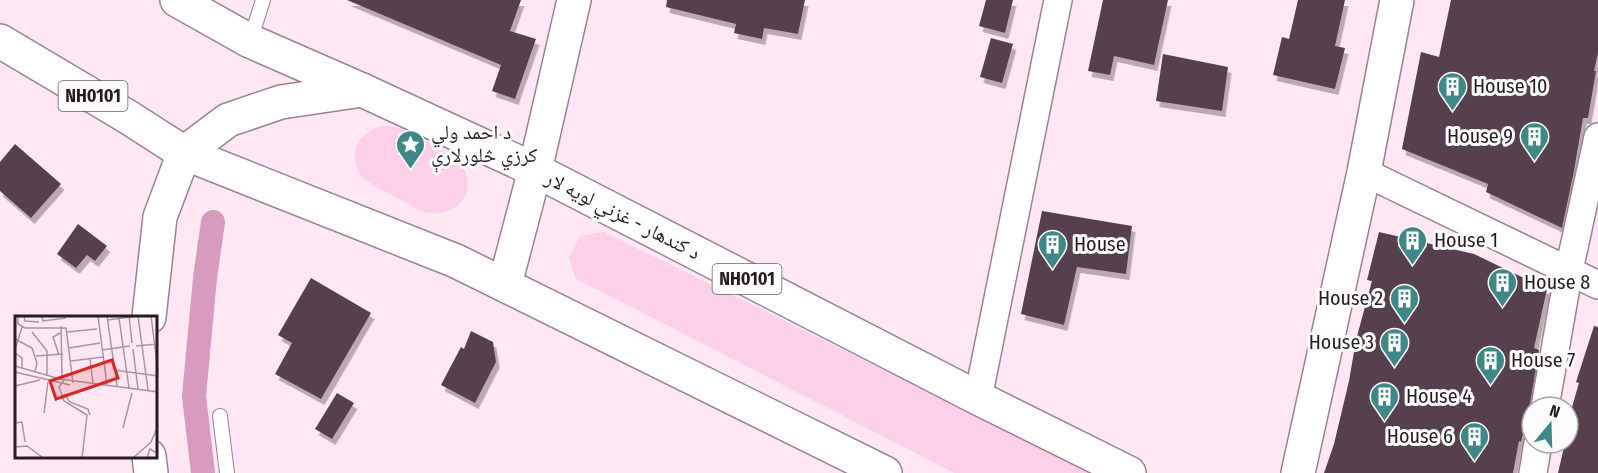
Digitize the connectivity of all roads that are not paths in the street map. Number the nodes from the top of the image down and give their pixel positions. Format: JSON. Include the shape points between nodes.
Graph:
{"nodes":[{"id":1,"x":177,"y":0,"type":"edge"},
{"id":2,"x":263,"y":0,"type":"edge"},
{"id":3,"x":574,"y":0,"type":"edge"},
{"id":4,"x":1058,"y":0,"type":"edge"},
{"id":5,"x":1397,"y":0,"type":"edge"},
{"id":6,"x":0,"y":41,"type":"edge"},
{"id":7,"x":250,"y":41,"type":"junction"},
{"id":8,"x":362,"y":90,"type":"junction"},
{"id":9,"x":1598,"y":137,"type":"edge"},
{"id":10,"x":184,"y":153,"type":"junction"},
{"id":11,"x":536,"y":170,"type":"junction"},
{"id":12,"x":1364,"y":172,"type":"junction"},
{"id":13,"x":1569,"y":270,"type":"junction"},
{"id":14,"x":505,"y":284,"type":"junction"},
{"id":15,"x":1598,"y":285,"type":"edge"},
{"id":16,"x":149,"y":316,"type":"edge"},
{"id":17,"x":1547,"y":395,"type":"edge"},
{"id":18,"x":978,"y":398,"type":"junction"},
{"id":19,"x":220,"y":416,"type":"dead end"},
{"id":20,"x":1536,"y":455,"type":"edge"},
{"id":21,"x":149,"y":458,"type":"edge"},
{"id":22,"x":151,"y":473,"type":"edge"},
{"id":23,"x":227,"y":473,"type":"edge"},
{"id":24,"x":885,"y":473,"type":"edge"},
{"id":25,"x":1129,"y":473,"type":"edge"},
{"id":26,"x":1298,"y":473,"type":"edge"},
{"id":27,"x":1533,"y":473,"type":"edge"}],
"edges":[{"from":1,"to":7,"type":"main road","name":"د کندهار - غزني لويه لار","number":"NH0101"},
{"from":2,"to":7,"type":"lane"},
{"from":3,"to":11,"type":"main road"},
{"from":4,"to":18,"type":"street"},
{"from":5,"to":12,"type":"main road"},
{"from":6,"to":10,"type":"main road","number":"NH0101"},
{"from":7,"to":8,"type":"main road","name":"د کندهار - غزني لويه لار","number":"NH0101"},
{"from":8,"to":10,"type":"main road","via":[[281,102],[228,120]]},
{"from":8,"to":11,"type":"main road","name":"د کندهار - غزني لويه لار","number":"NH0101"},
{"from":9,"to":13,"type":"street"},
{"from":10,"to":14,"type":"main road","number":"NH0101"},
{"from":10,"to":16,"type":"main road","via":[[160,217]]},
{"from":11,"to":14,"type":"main road"},
{"from":11,"to":18,"type":"main road","name":"د کندهار - غزني لويه لار","number":"NH0101"},
{"from":12,"to":13,"type":"street"},
{"from":12,"to":26,"type":"main road"},
{"from":13,"to":15,"type":"street"},
{"from":13,"to":17,"type":"street"},
{"from":14,"to":24,"type":"main road","number":"NH0101"},
{"from":18,"to":25,"type":"main road","name":"د کندهار - غزني لويه لار","number":"NH0101"},
{"from":19,"to":23,"type":"lane"},
{"from":20,"to":27,"type":"street"},
{"from":21,"to":22,"type":"main road"}]}
